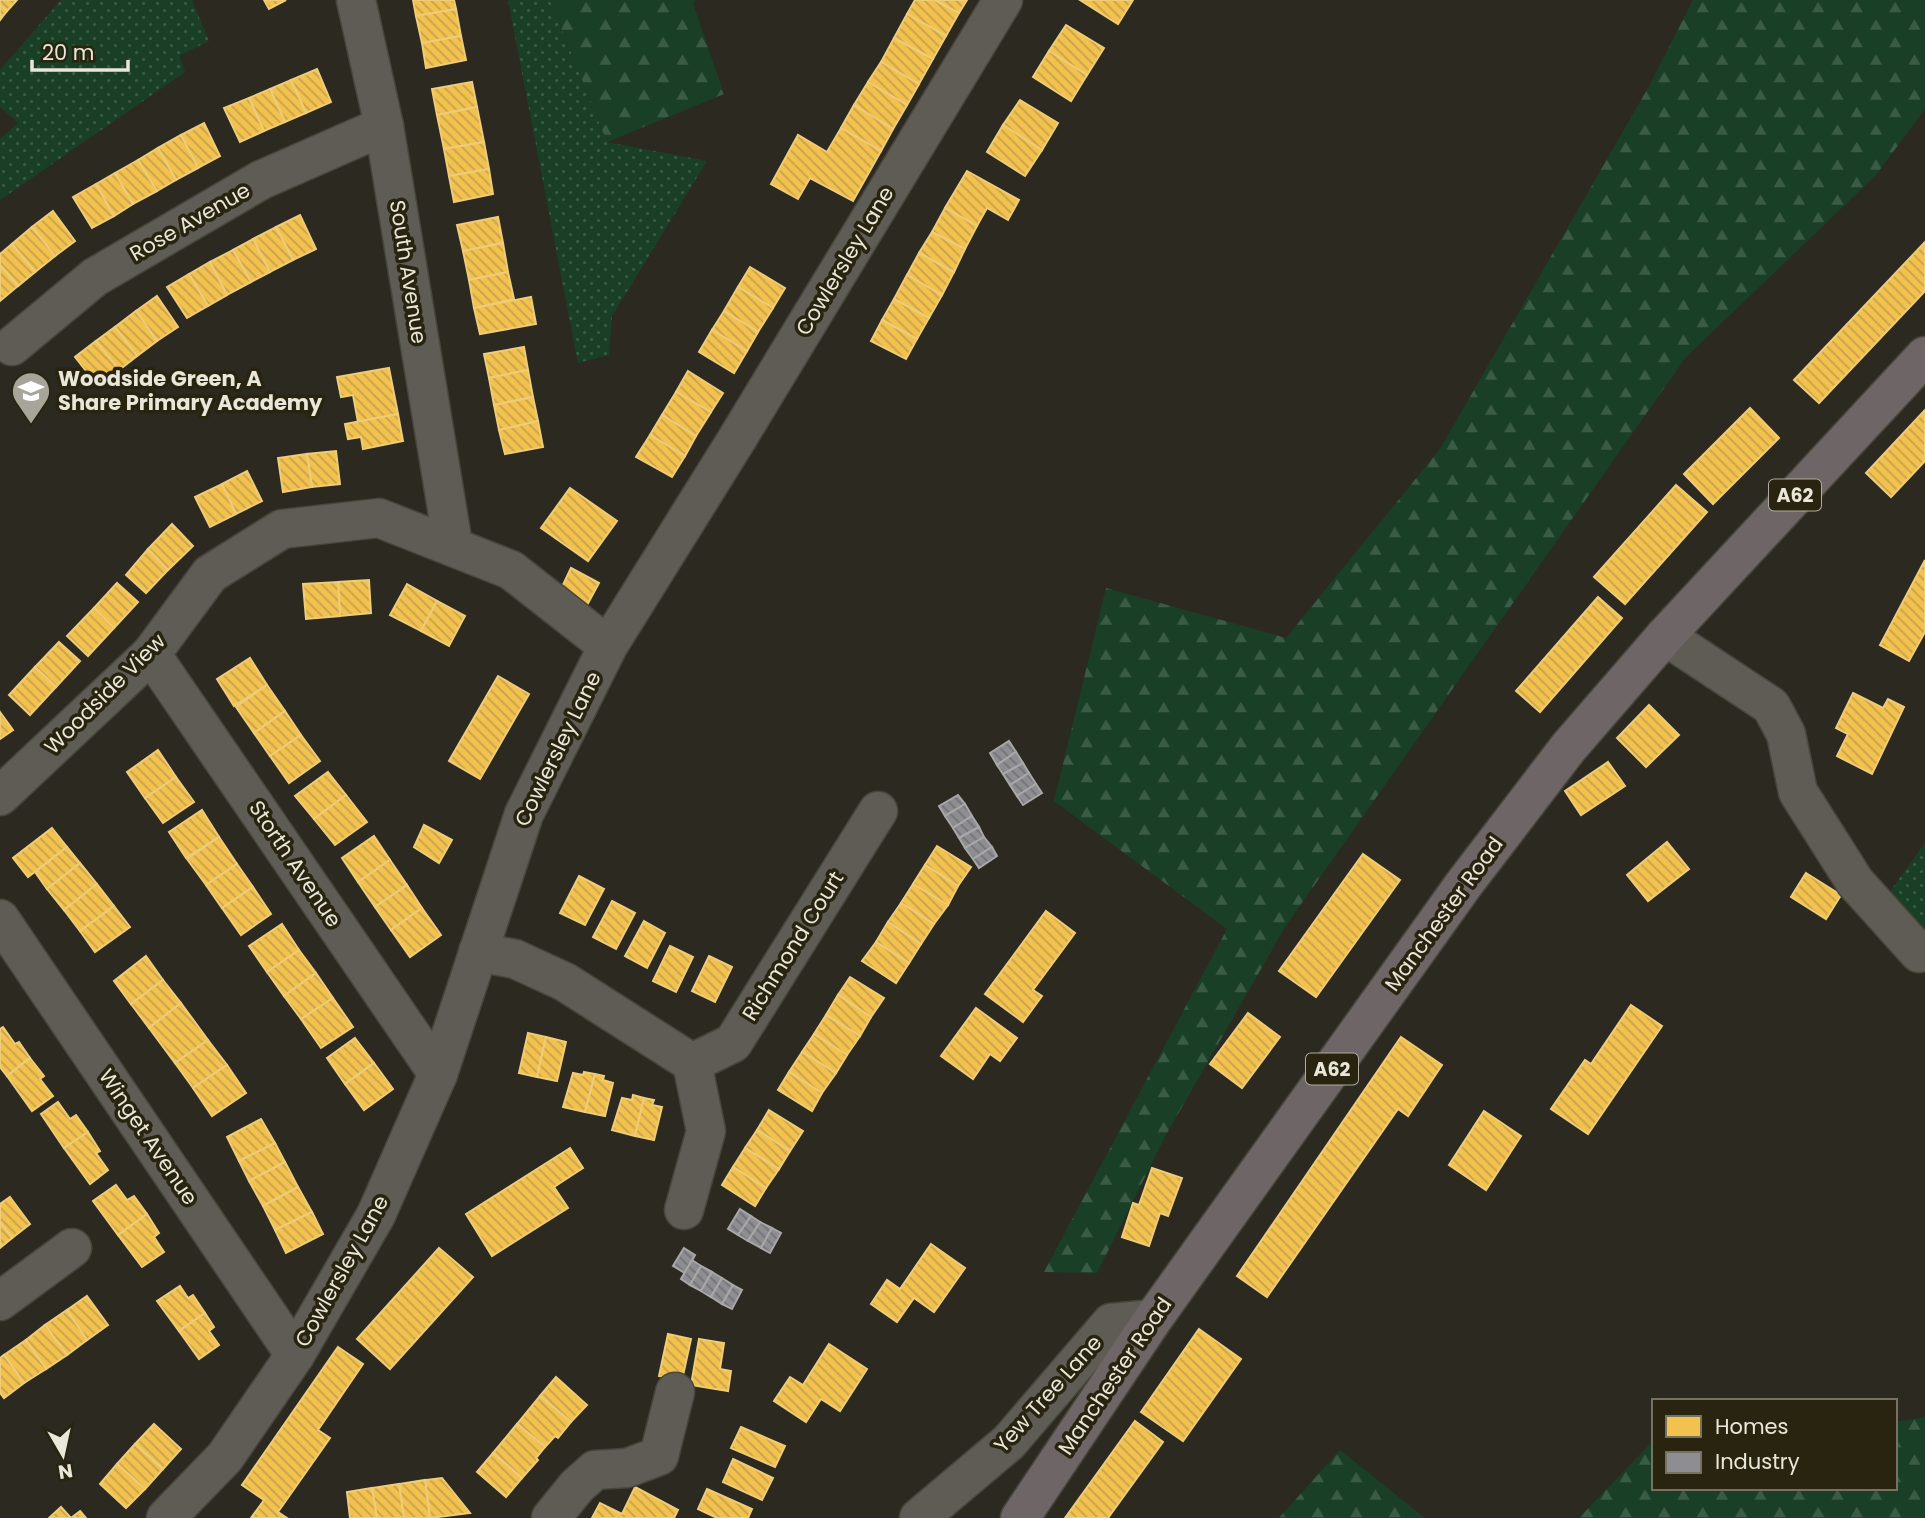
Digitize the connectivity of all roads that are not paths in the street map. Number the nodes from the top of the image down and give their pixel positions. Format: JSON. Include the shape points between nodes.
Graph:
{"nodes":[{"id":1,"x":356,"y":0,"type":"edge"},
{"id":2,"x":1003,"y":0,"type":"edge"},
{"id":3,"x":384,"y":127,"type":"junction"},
{"id":4,"x":12,"y":346,"type":"dead end"},
{"id":5,"x":1925,"y":356,"type":"edge"},
{"id":6,"x":453,"y":545,"type":"junction"},
{"id":7,"x":1665,"y":636,"type":"junction"},
{"id":8,"x":608,"y":646,"type":"junction"},
{"id":9,"x":151,"y":654,"type":"junction"},
{"id":10,"x":0,"y":796,"type":"edge"},
{"id":11,"x":878,"y":811,"type":"dead end"},
{"id":12,"x":0,"y":919,"type":"edge"},
{"id":13,"x":478,"y":952,"type":"junction"},
{"id":14,"x":1919,"y":953,"type":"dead end"},
{"id":15,"x":692,"y":1063,"type":"junction"},
{"id":16,"x":438,"y":1074,"type":"junction"},
{"id":17,"x":684,"y":1210,"type":"dead end"},
{"id":18,"x":72,"y":1248,"type":"dead end"},
{"id":19,"x":0,"y":1301,"type":"edge"},
{"id":20,"x":1153,"y":1319,"type":"junction"},
{"id":21,"x":295,"y":1355,"type":"junction"},
{"id":22,"x":675,"y":1392,"type":"dead end"},
{"id":23,"x":166,"y":1518,"type":"edge"},
{"id":24,"x":551,"y":1518,"type":"edge"},
{"id":25,"x":919,"y":1518,"type":"edge"},
{"id":26,"x":1020,"y":1518,"type":"edge"}],
"edges":[{"from":1,"to":3,"type":"street","name":"South Avenue"},
{"from":2,"to":8,"type":"street","name":"Cowlersley Lane"},
{"from":3,"to":4,"type":"street","name":"Rose Avenue","via":[[261,180],[95,277]]},
{"from":3,"to":6,"type":"street","name":"South Avenue"},
{"from":5,"to":7,"type":"main road","name":"Manchester Road","number":"A62"},
{"from":6,"to":8,"type":"street","name":"Woodside View","via":[[511,569]]},
{"from":6,"to":9,"type":"street","name":"Woodside View","via":[[379,518],[282,529],[210,574]]},
{"from":7,"to":14,"type":"street","via":[[1771,706],[1786,734],[1798,792],[1855,882]]},
{"from":7,"to":20,"type":"main road","name":"Manchester Road","number":"A62","via":[[1569,748],[1464,884]]},
{"from":8,"to":13,"type":"street","name":"Cowlersley Lane","via":[[524,814]]},
{"from":9,"to":10,"type":"street","name":"Woodside View"},
{"from":9,"to":16,"type":"street","name":"Storth Avenue"},
{"from":11,"to":15,"type":"street","name":"Richmond Court","via":[[733,1043]]},
{"from":12,"to":21,"type":"street","name":"Winget Avenue"},
{"from":13,"to":15,"type":"street","via":[[515,959],[565,982]]},
{"from":13,"to":16,"type":"street","name":"Cowlersley Lane"},
{"from":15,"to":17,"type":"street","via":[[706,1131]]},
{"from":16,"to":21,"type":"street","name":"Cowlersley Lane","via":[[376,1215]]},
{"from":18,"to":19,"type":"street"},
{"from":20,"to":25,"type":"street","name":"Yew Tree Lane","via":[[1111,1323],[1009,1442]]},
{"from":20,"to":26,"type":"main road","name":"Manchester Road","number":"A62"},
{"from":21,"to":23,"type":"street","name":"Cowlersley Lane","via":[[225,1457]]},
{"from":22,"to":24,"type":"street","via":[[659,1456],[627,1468],[595,1470]]}]}
